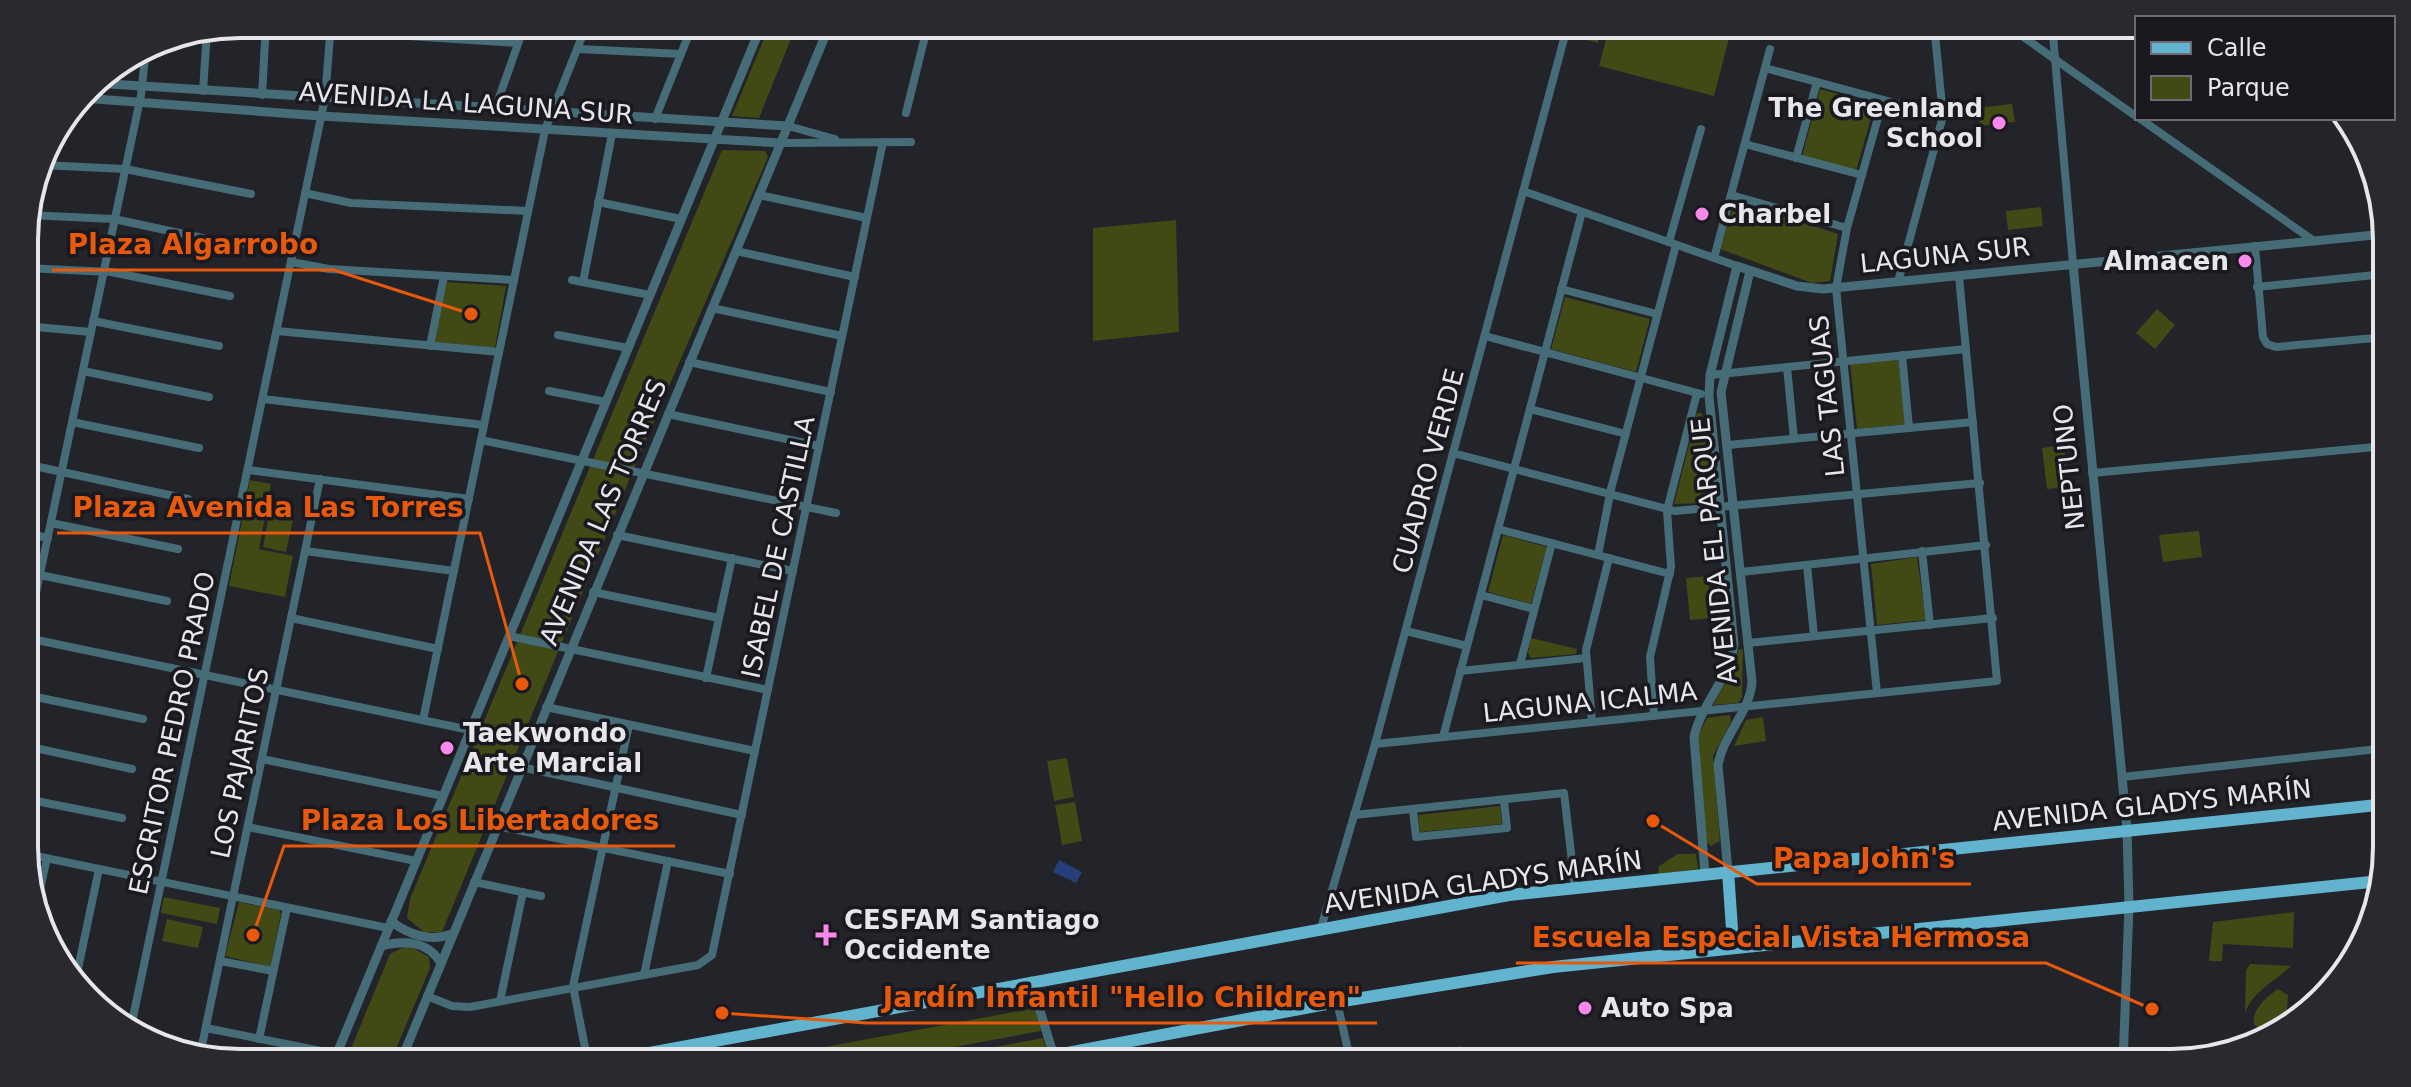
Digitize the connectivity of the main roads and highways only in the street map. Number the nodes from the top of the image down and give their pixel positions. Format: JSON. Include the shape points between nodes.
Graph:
{"nodes":[{"id":1,"x":2373,"y":805,"type":"edge"},
{"id":2,"x":1728,"y":871,"type":"junction"},
{"id":3,"x":2370,"y":882,"type":"edge"},
{"id":4,"x":1721,"y":948,"type":"junction"},
{"id":5,"x":669,"y":1049,"type":"edge"},
{"id":6,"x":1104,"y":1049,"type":"edge"}],
"edges":[{"from":1,"to":2,"type":"main road","name":"AVENIDA GLADYS MARÍN"},
{"from":2,"to":4,"type":"main road","via":[[1732,929]]},
{"from":2,"to":5,"type":"main road","name":"AVENIDA GLADYS MARÍN","via":[[1575,887],[1321,928]]},
{"from":3,"to":4,"type":"main road"},
{"from":4,"to":6,"type":"main road","via":[[1501,974]]}]}
